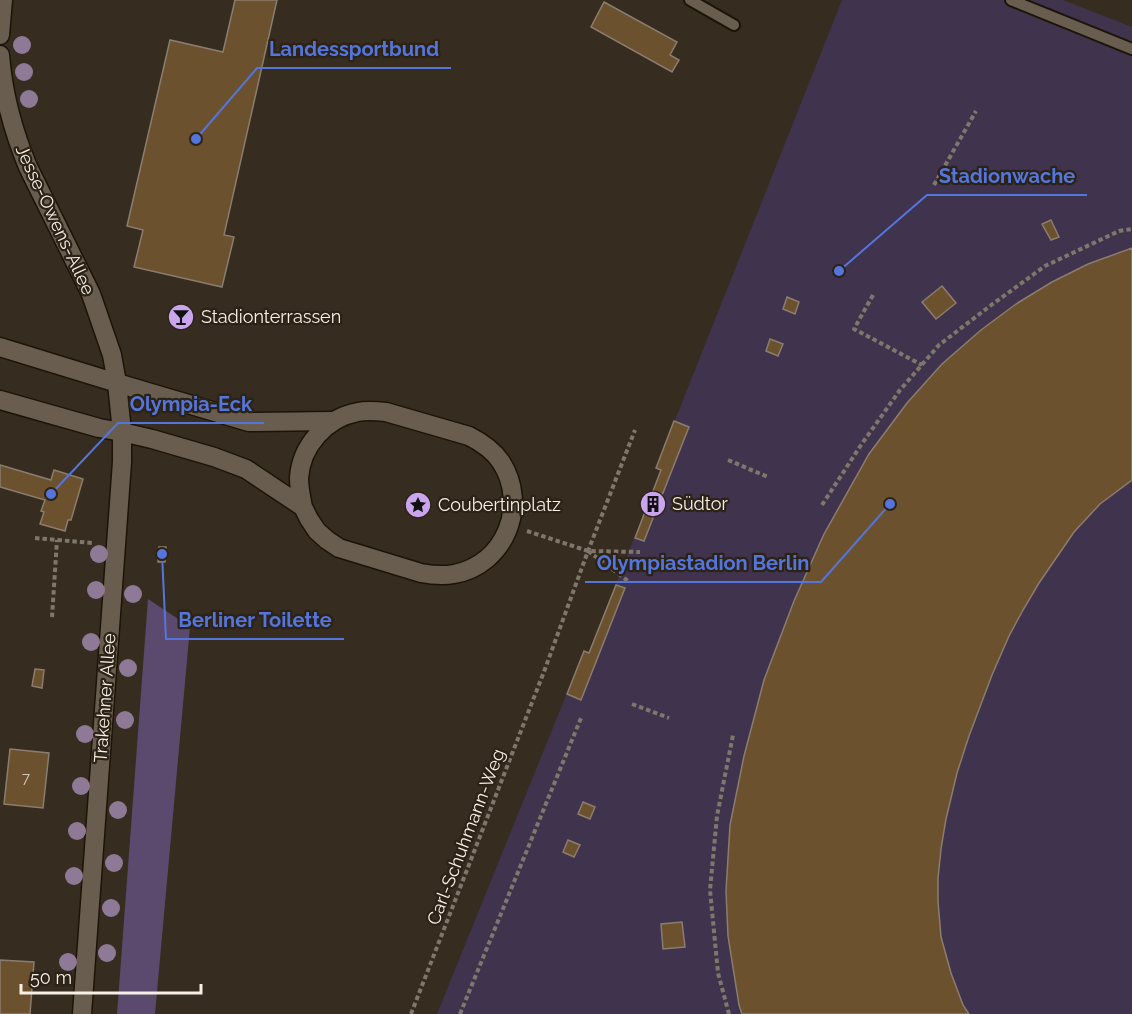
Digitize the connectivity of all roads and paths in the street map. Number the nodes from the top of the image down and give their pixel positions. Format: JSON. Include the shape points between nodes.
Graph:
{"nodes":[{"id":1,"x":690,"y":0,"type":"edge"},
{"id":2,"x":1011,"y":0,"type":"edge"},
{"id":3,"x":2,"y":4,"type":"edge"},
{"id":4,"x":734,"y":24,"type":"dead end"},
{"id":5,"x":0,"y":35,"type":"edge"},
{"id":6,"x":1132,"y":49,"type":"edge"},
{"id":7,"x":0,"y":55,"type":"edge"},
{"id":8,"x":976,"y":111,"type":"dead end"},
{"id":9,"x":934,"y":185,"type":"dead end"},
{"id":10,"x":1132,"y":229,"type":"edge"},
{"id":11,"x":873,"y":295,"type":"dead end"},
{"id":12,"x":0,"y":347,"type":"edge"},
{"id":13,"x":922,"y":365,"type":"junction"},
{"id":14,"x":117,"y":383,"type":"junction"},
{"id":15,"x":0,"y":400,"type":"edge"},
{"id":16,"x":333,"y":421,"type":"junction"},
{"id":17,"x":635,"y":430,"type":"dead end"},
{"id":18,"x":122,"y":432,"type":"junction"},
{"id":19,"x":728,"y":460,"type":"dead end"},
{"id":20,"x":768,"y":477,"type":"dead end"},
{"id":21,"x":822,"y":505,"type":"dead end"},
{"id":22,"x":303,"y":507,"type":"junction"},
{"id":23,"x":509,"y":525,"type":"junction"},
{"id":24,"x":35,"y":538,"type":"dead end"},
{"id":25,"x":57,"y":540,"type":"junction"},
{"id":26,"x":92,"y":543,"type":"dead end"},
{"id":27,"x":588,"y":551,"type":"junction"},
{"id":28,"x":640,"y":552,"type":"dead end"},
{"id":29,"x":628,"y":581,"type":"dead end"},
{"id":30,"x":52,"y":617,"type":"dead end"},
{"id":31,"x":632,"y":704,"type":"dead end"},
{"id":32,"x":580,"y":718,"type":"dead end"},
{"id":33,"x":669,"y":718,"type":"dead end"},
{"id":34,"x":733,"y":735,"type":"dead end"},
{"id":35,"x":82,"y":1014,"type":"edge"},
{"id":36,"x":411,"y":1014,"type":"edge"},
{"id":37,"x":460,"y":1014,"type":"edge"},
{"id":38,"x":729,"y":1014,"type":"edge"}],
"edges":[{"from":1,"to":4,"type":"lane"},
{"from":2,"to":6,"type":"lane"},
{"from":3,"to":5,"type":"street"},
{"from":7,"to":14,"type":"street","name":"Jesse-Owens-Allee","via":[[12,127],[90,294]]},
{"from":8,"to":9,"type":"path"},
{"from":10,"to":13,"type":"path","via":[[1119,231],[1045,266],[939,345]]},
{"from":11,"to":13,"type":"path","via":[[854,329]]},
{"from":12,"to":14,"type":"street"},
{"from":13,"to":21,"type":"path","via":[[900,390]]},
{"from":14,"to":16,"type":"street","via":[[249,422]]},
{"from":14,"to":18,"type":"street","name":"Trakehner Allee"},
{"from":15,"to":18,"type":"street"},
{"from":16,"to":22,"type":"street","via":[[313,440],[301,465]]},
{"from":16,"to":23,"type":"street","via":[[373,410],[481,442],[507,472],[513,499]]},
{"from":17,"to":27,"type":"path","name":"Carl-Schuhmann-Weg"},
{"from":18,"to":22,"type":"street","via":[[246,469]]},
{"from":18,"to":35,"type":"street","name":"Trakehner Allee"},
{"from":19,"to":20,"type":"path"},
{"from":22,"to":23,"type":"street","via":[[317,531],[339,548],[435,575],[452,575],[476,567],[497,549]]},
{"from":23,"to":27,"type":"path"},
{"from":24,"to":25,"type":"path"},
{"from":25,"to":26,"type":"path"},
{"from":25,"to":30,"type":"path"},
{"from":27,"to":28,"type":"path"},
{"from":27,"to":29,"type":"path"},
{"from":27,"to":36,"type":"path","name":"Carl-Schuhmann-Weg"},
{"from":31,"to":33,"type":"path"},
{"from":32,"to":37,"type":"path"},
{"from":34,"to":38,"type":"path","via":[[717,816],[710,890],[718,973]]}]}
